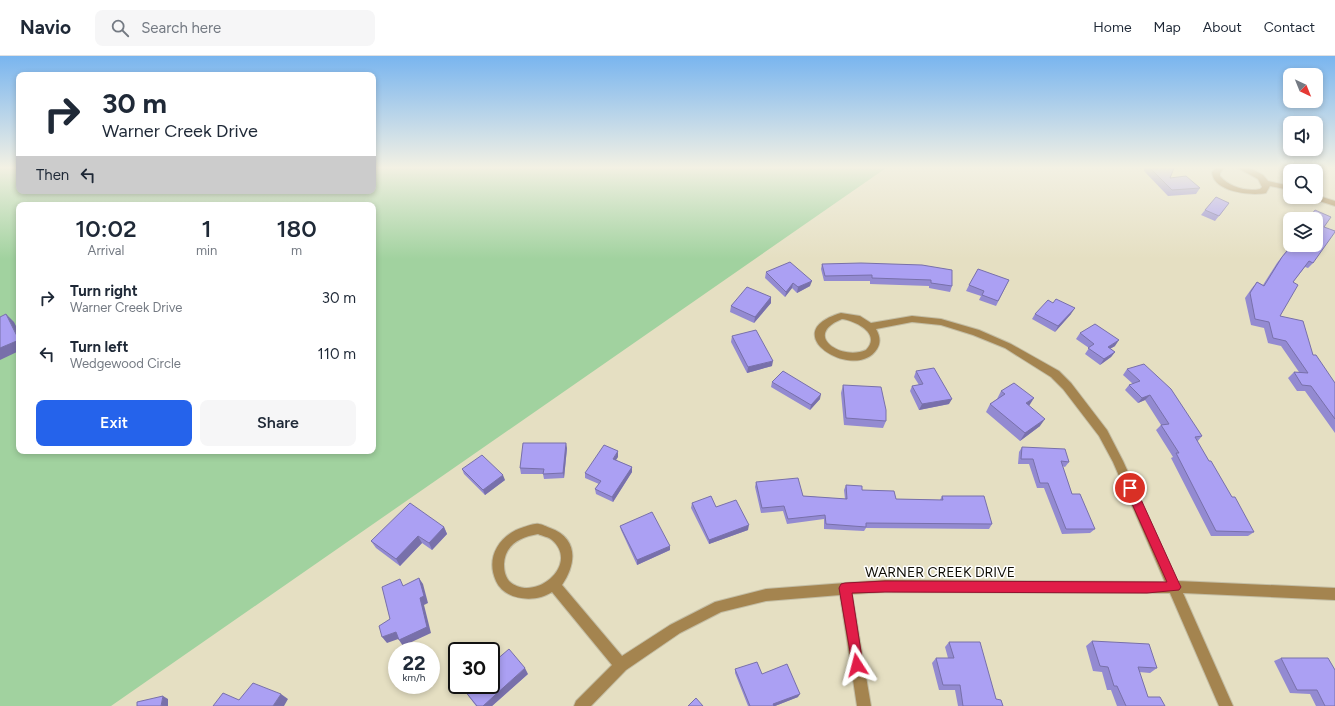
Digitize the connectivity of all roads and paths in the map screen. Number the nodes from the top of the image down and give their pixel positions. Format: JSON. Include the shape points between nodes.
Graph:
{"nodes":[{"id":1,"x":1323,"y":200,"type":"edge"},
{"id":2,"x":1335,"y":204,"type":"edge"},
{"id":3,"x":870,"y":327,"type":"junction"},
{"id":4,"x":554,"y":584,"type":"junction"},
{"id":5,"x":1175,"y":587,"type":"junction"},
{"id":6,"x":845,"y":588,"type":"junction"},
{"id":7,"x":1335,"y":594,"type":"edge"},
{"id":8,"x":621,"y":665,"type":"junction"},
{"id":9,"x":581,"y":706,"type":"edge"},
{"id":10,"x":864,"y":706,"type":"edge"},
{"id":11,"x":1226,"y":706,"type":"edge"}],
"edges":[{"from":1,"to":2,"type":"street"},
{"from":3,"to":3,"type":"street","via":[[862,321],[840,316],[823,323],[819,330],[819,338],[824,346],[842,356],[864,355],[872,350],[875,342],[875,334]]},
{"from":3,"to":5,"type":"street","via":[[912,319],[947,324],[993,338],[1055,374],[1080,401],[1103,433]]},
{"from":4,"to":4,"type":"street","via":[[567,564],[564,544],[557,536],[538,529],[516,535],[507,542],[501,551],[498,571],[502,581],[509,588],[519,593],[532,594]]},
{"from":4,"to":8,"type":"street"},
{"from":5,"to":6,"type":"street","name":"WARNER CREEK DRIVE"},
{"from":5,"to":7,"type":"street","name":"WARNER CREEK DRIVE"},
{"from":5,"to":11,"type":"street"},
{"from":6,"to":8,"type":"street","name":"WARNER CREEK DRIVE","via":[[766,595],[719,606],[675,629]]},
{"from":6,"to":10,"type":"street"},
{"from":8,"to":9,"type":"street","name":"WARNER CREEK DRIVE"}]}
